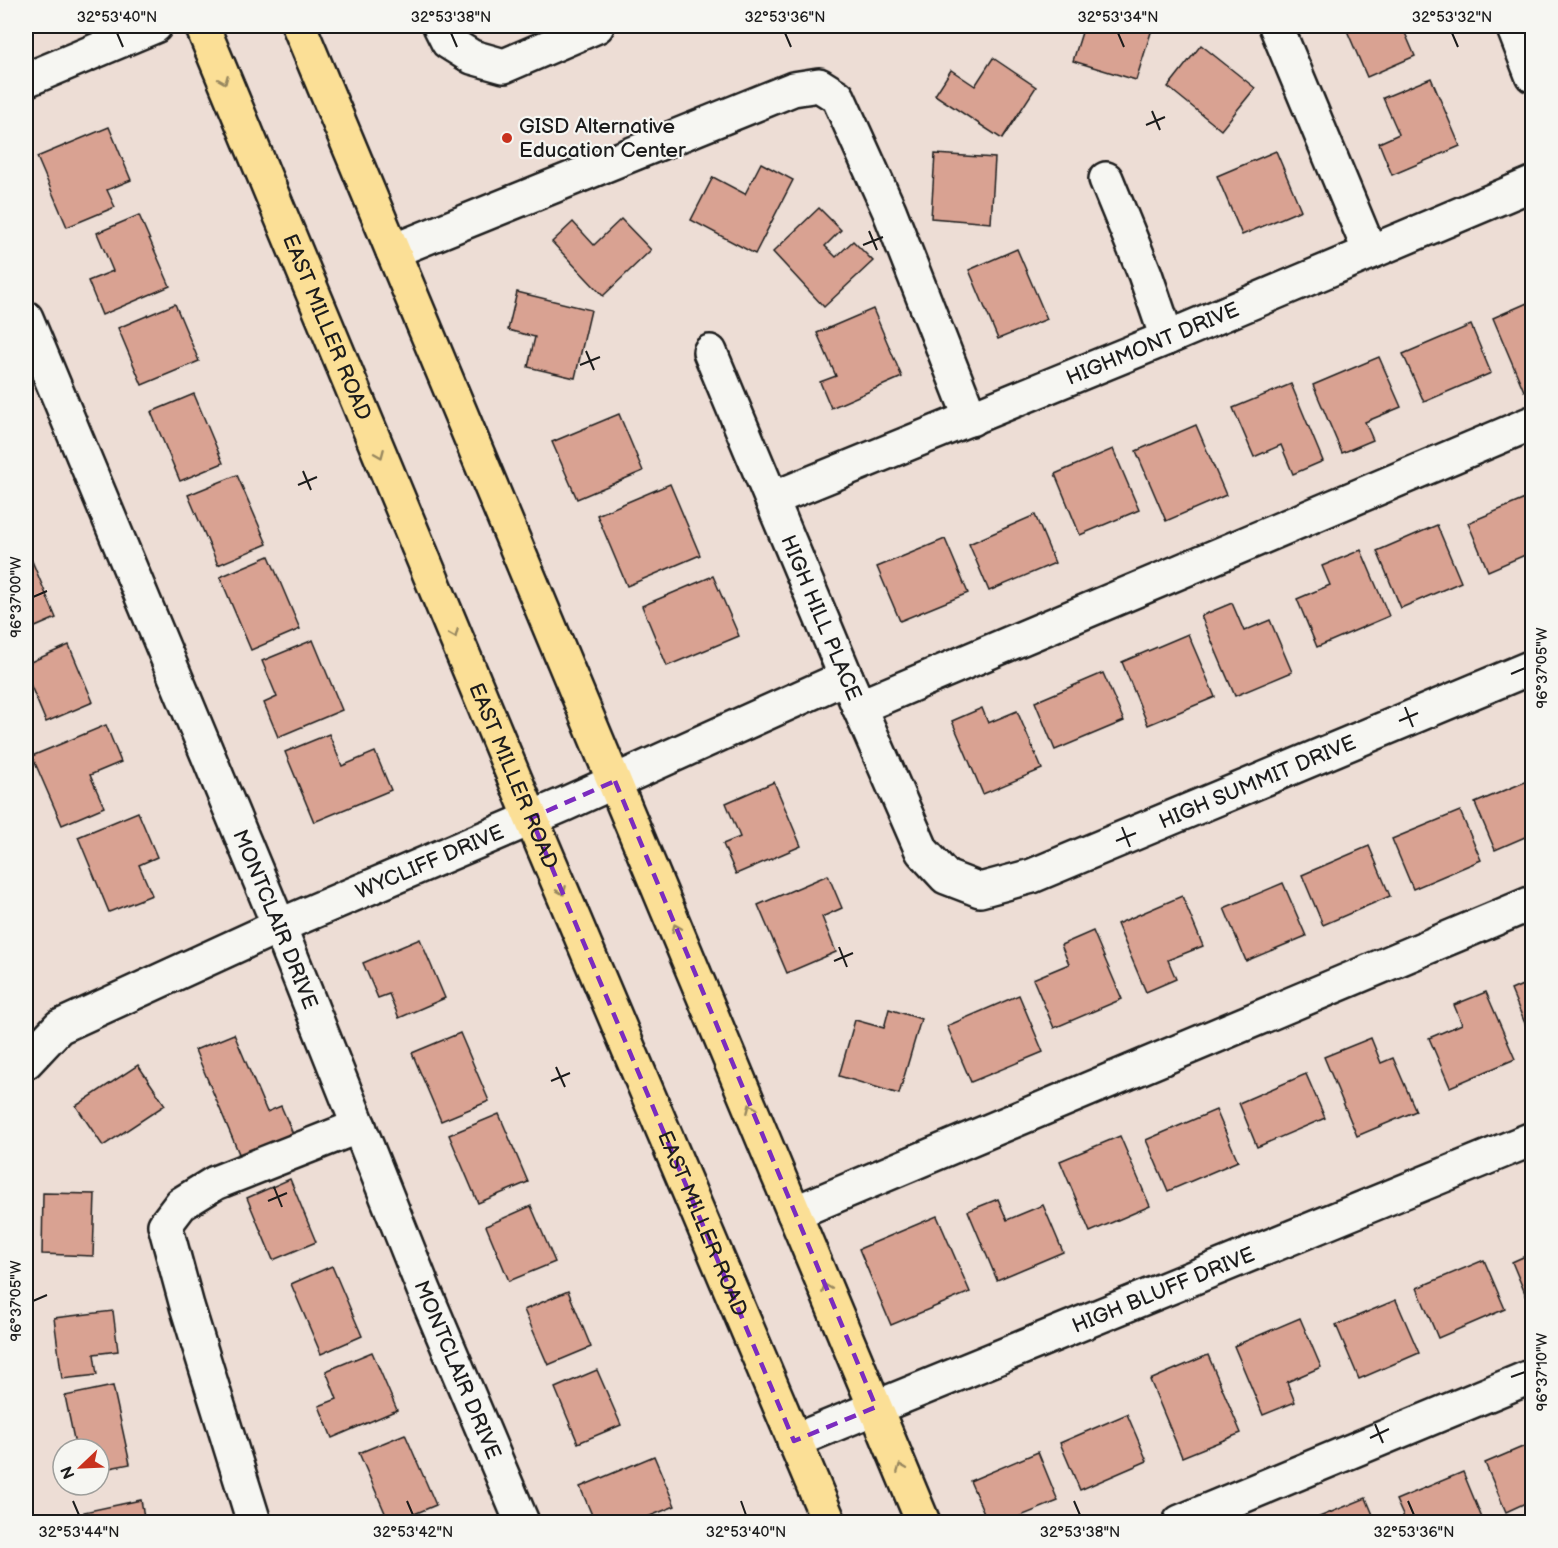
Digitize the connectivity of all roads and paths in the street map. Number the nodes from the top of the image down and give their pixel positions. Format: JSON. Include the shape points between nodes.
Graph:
{"nodes":[{"id":1,"x":154,"y":26,"type":"edge"},
{"id":2,"x":202,"y":26,"type":"edge"},
{"id":3,"x":299,"y":26,"type":"edge"},
{"id":4,"x":440,"y":26,"type":"edge"},
{"id":5,"x":597,"y":26,"type":"edge"},
{"id":6,"x":1276,"y":26,"type":"edge"},
{"id":7,"x":1513,"y":26,"type":"edge"},
{"id":8,"x":1533,"y":75,"type":"edge"},
{"id":9,"x":26,"y":80,"type":"edge"},
{"id":10,"x":1106,"y":179,"type":"dead end"},
{"id":11,"x":1533,"y":184,"type":"edge"},
{"id":12,"x":393,"y":251,"type":"junction"},
{"id":13,"x":1370,"y":252,"type":"junction"},
{"id":14,"x":26,"y":318,"type":"edge"},
{"id":15,"x":1167,"y":338,"type":"junction"},
{"id":16,"x":710,"y":352,"type":"dead end"},
{"id":17,"x":971,"y":419,"type":"junction"},
{"id":18,"x":1533,"y":423,"type":"edge"},
{"id":19,"x":772,"y":500,"type":"junction"},
{"id":20,"x":1533,"y":667,"type":"edge"},
{"id":21,"x":846,"y":677,"type":"junction"},
{"id":22,"x":859,"y":707,"type":"junction"},
{"id":23,"x":615,"y":781,"type":"junction"},
{"id":24,"x":531,"y":818,"type":"junction"},
{"id":25,"x":945,"y":877,"type":"joint"},
{"id":26,"x":1533,"y":903,"type":"edge"},
{"id":27,"x":279,"y":926,"type":"junction"},
{"id":28,"x":26,"y":1062,"type":"edge"},
{"id":29,"x":359,"y":1126,"type":"junction"},
{"id":30,"x":1533,"y":1139,"type":"edge"},
{"id":31,"x":794,"y":1213,"type":"junction"},
{"id":32,"x":1533,"y":1376,"type":"edge"},
{"id":33,"x":876,"y":1407,"type":"junction"},
{"id":34,"x":794,"y":1440,"type":"junction"},
{"id":35,"x":254,"y":1522,"type":"edge"},
{"id":36,"x":522,"y":1522,"type":"edge"},
{"id":37,"x":829,"y":1522,"type":"edge"},
{"id":38,"x":923,"y":1522,"type":"edge"},
{"id":39,"x":1180,"y":1522,"type":"edge"}],
"edges":[{"from":1,"to":9,"type":"street"},
{"from":2,"to":24,"type":"main road","name":"EAST MILLER ROAD","one_way":true},
{"from":3,"to":12,"type":"main road"},
{"from":4,"to":5,"type":"street","via":[[448,42],[471,57],[504,66]]},
{"from":6,"to":13,"type":"street"},
{"from":7,"to":8,"type":"street"},
{"from":10,"to":15,"type":"street"},
{"from":11,"to":13,"type":"street","name":"HIGHMONT DRIVE"},
{"from":12,"to":17,"type":"street","via":[[793,89],[819,85],[838,98],[885,200]]},
{"from":12,"to":23,"type":"main road"},
{"from":13,"to":15,"type":"street","name":"HIGHMONT DRIVE"},
{"from":14,"to":27,"type":"street","name":"MONTCLAIR DRIVE"},
{"from":15,"to":17,"type":"street","name":"HIGHMONT DRIVE"},
{"from":16,"to":19,"type":"street","name":"HIGH HILL PLACE"},
{"from":17,"to":19,"type":"street","name":"HIGHMONT DRIVE"},
{"from":18,"to":22,"type":"street"},
{"from":19,"to":21,"type":"street","name":"HIGH HILL PLACE"},
{"from":20,"to":25,"type":"street","name":"HIGH SUMMIT DRIVE","via":[[1032,876],[980,890]]},
{"from":21,"to":22,"type":"street","name":"HIGH HILL PLACE"},
{"from":21,"to":23,"type":"street","name":"WYCLIFF DRIVE"},
{"from":22,"to":25,"type":"street","name":"HIGH HILL PLACE","via":[[922,851]]},
{"from":23,"to":24,"type":"street","name":"WYCLIFF DRIVE"},
{"from":31,"to":23,"type":"main road","one_way":true},
{"from":24,"to":27,"type":"street","name":"WYCLIFF DRIVE"},
{"from":24,"to":34,"type":"main road","name":"EAST MILLER ROAD","one_way":true},
{"from":26,"to":31,"type":"street"},
{"from":27,"to":28,"type":"street","name":"WYCLIFF DRIVE","via":[[59,1027]]},
{"from":27,"to":29,"type":"street","name":"MONTCLAIR DRIVE"},
{"from":29,"to":35,"type":"street","via":[[215,1183],[181,1204],[165,1225]]},
{"from":29,"to":36,"type":"street","name":"MONTCLAIR DRIVE"},
{"from":30,"to":33,"type":"street","name":"HIGH BLUFF DRIVE"},
{"from":33,"to":31,"type":"main road","one_way":true},
{"from":32,"to":39,"type":"street"},
{"from":33,"to":34,"type":"street","name":"HIGH BLUFF DRIVE"},
{"from":38,"to":33,"type":"main road","one_way":true},
{"from":34,"to":37,"type":"main road","name":"EAST MILLER ROAD"}]}
